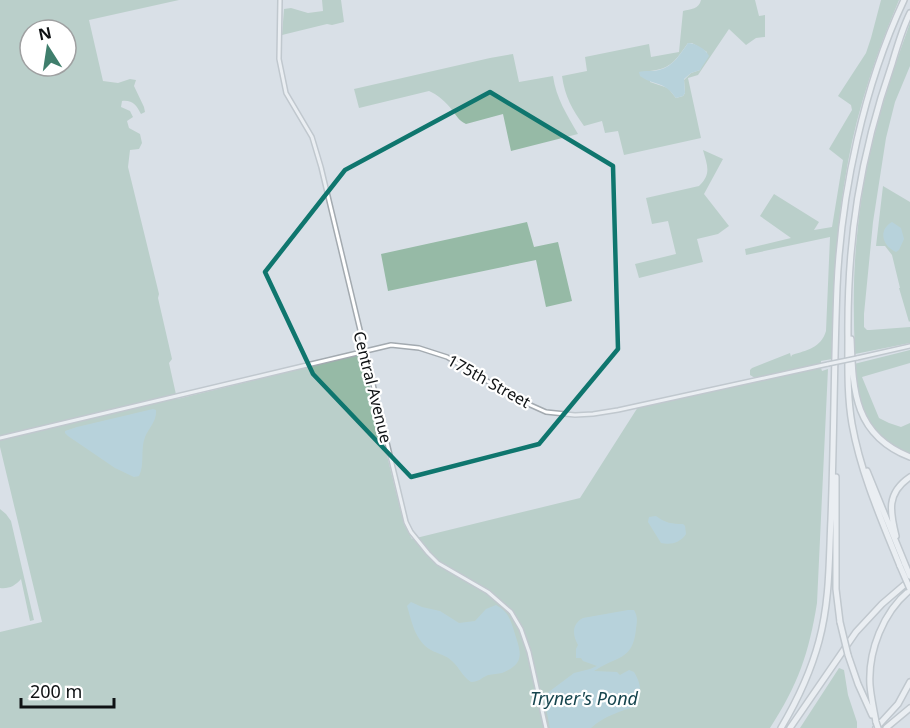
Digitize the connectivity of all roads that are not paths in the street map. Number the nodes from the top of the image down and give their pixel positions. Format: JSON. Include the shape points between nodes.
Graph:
{"nodes":[{"id":1,"x":280,"y":0,"type":"edge"},
{"id":2,"x":904,"y":0,"type":"edge"},
{"id":3,"x":910,"y":13,"type":"edge"},
{"id":4,"x":848,"y":293,"type":"junction"},
{"id":5,"x":910,"y":346,"type":"edge"},
{"id":6,"x":364,"y":351,"type":"junction"},
{"id":7,"x":834,"y":436,"type":"junction"},
{"id":8,"x":0,"y":438,"type":"edge"},
{"id":9,"x":859,"y":451,"type":"junction"},
{"id":10,"x":910,"y":457,"type":"edge"},
{"id":11,"x":910,"y":477,"type":"edge"},
{"id":12,"x":900,"y":552,"type":"junction"},
{"id":13,"x":902,"y":565,"type":"junction"},
{"id":14,"x":910,"y":577,"type":"edge"},
{"id":15,"x":910,"y":589,"type":"edge"},
{"id":16,"x":910,"y":682,"type":"edge"},
{"id":17,"x":871,"y":708,"type":"junction"},
{"id":18,"x":910,"y":708,"type":"edge"},
{"id":19,"x":904,"y":715,"type":"junction"},
{"id":20,"x":877,"y":726,"type":"edge"},
{"id":21,"x":546,"y":728,"type":"edge"},
{"id":22,"x":781,"y":728,"type":"edge"},
{"id":23,"x":790,"y":728,"type":"edge"},
{"id":24,"x":886,"y":728,"type":"edge"},
{"id":25,"x":892,"y":728,"type":"edge"}],
"edges":[{"from":1,"to":6,"type":"street","name":"Central Avenue","via":[[279,59],[286,93],[312,137]]},
{"from":2,"to":7,"type":"highway","via":[[865,109],[847,192],[837,284]]},
{"from":3,"to":4,"type":"highway","via":[[877,105],[864,160]]},
{"from":4,"to":9,"type":"highway","via":[[848,380]]},
{"from":4,"to":10,"type":"highway","via":[[853,380],[860,409],[878,436]]},
{"from":5,"to":6,"type":"street","name":"175th Street","bridge":true,"via":[[618,410],[575,415],[546,412],[447,357],[419,348],[391,345]]},
{"from":6,"to":8,"type":"street","name":"175th Street"},
{"from":6,"to":21,"type":"street","name":"Central Avenue","via":[[406,522],[438,563],[488,592],[511,612],[522,629],[529,652]]},
{"from":7,"to":17,"type":"highway","bridge":true,"via":[[840,622],[858,684]]},
{"from":7,"to":22,"type":"highway","via":[[825,615],[810,668]]},
{"from":9,"to":12,"type":"highway"},
{"from":9,"to":13,"type":"highway","via":[[866,480]]},
{"from":11,"to":12,"type":"highway","via":[[899,486],[891,503]]},
{"from":12,"to":13,"type":"highway"},
{"from":13,"to":14,"type":"highway","bridge":true},
{"from":13,"to":15,"type":"highway","bridge":true},
{"from":14,"to":23,"type":"highway","via":[[893,590],[856,632]]},
{"from":15,"to":17,"type":"highway","via":[[895,605],[878,635],[872,655]]},
{"from":16,"to":20,"type":"highway","via":[[898,704]]},
{"from":17,"to":20,"type":"highway"},
{"from":18,"to":19,"type":"highway"},
{"from":19,"to":24,"type":"highway"},
{"from":19,"to":25,"type":"highway"}]}
